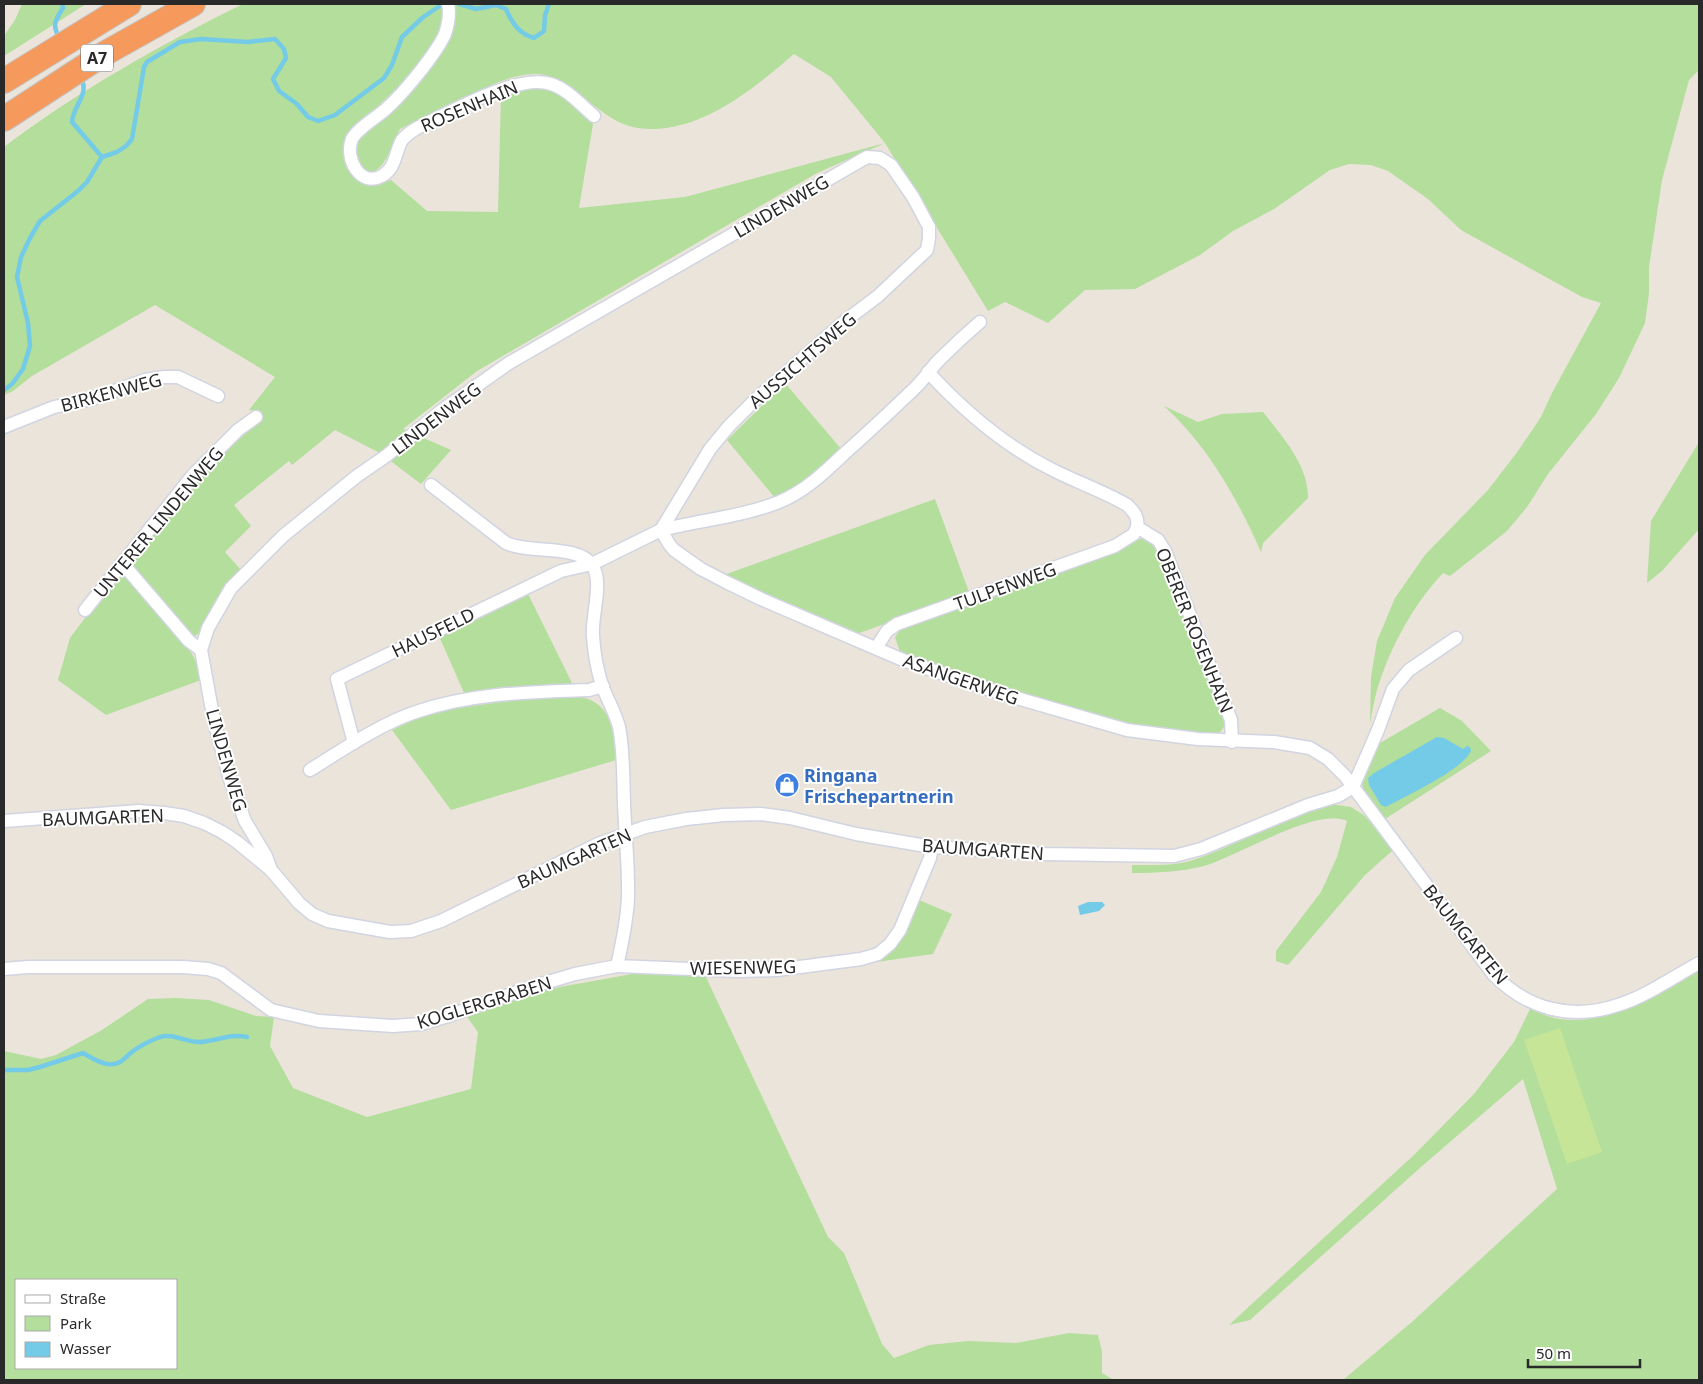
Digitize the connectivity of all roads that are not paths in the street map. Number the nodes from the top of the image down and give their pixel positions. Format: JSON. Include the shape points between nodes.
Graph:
{"nodes":[{"id":1,"x":129,"y":4,"type":"edge"},
{"id":2,"x":193,"y":4,"type":"edge"},
{"id":3,"x":448,"y":4,"type":"edge"},
{"id":4,"x":4,"y":80,"type":"edge"},
{"id":5,"x":594,"y":116,"type":"dead end"},
{"id":6,"x":4,"y":118,"type":"edge"},
{"id":7,"x":913,"y":197,"type":"joint"},
{"id":8,"x":980,"y":322,"type":"dead end"},
{"id":9,"x":928,"y":372,"type":"junction"},
{"id":10,"x":218,"y":396,"type":"dead end"},
{"id":11,"x":256,"y":417,"type":"dead end"},
{"id":12,"x":4,"y":427,"type":"edge"},
{"id":13,"x":432,"y":485,"type":"dead end"},
{"id":14,"x":1138,"y":527,"type":"junction"},
{"id":15,"x":660,"y":530,"type":"junction"},
{"id":16,"x":122,"y":563,"type":"junction"},
{"id":17,"x":592,"y":564,"type":"junction"},
{"id":18,"x":85,"y":610,"type":"dead end"},
{"id":19,"x":1456,"y":638,"type":"dead end"},
{"id":20,"x":876,"y":648,"type":"junction"},
{"id":21,"x":201,"y":650,"type":"junction"},
{"id":22,"x":603,"y":686,"type":"junction"},
{"id":23,"x":354,"y":742,"type":"junction"},
{"id":24,"x":1232,"y":742,"type":"junction"},
{"id":25,"x":310,"y":770,"type":"dead end"},
{"id":26,"x":1353,"y":787,"type":"junction"},
{"id":27,"x":4,"y":821,"type":"edge"},
{"id":28,"x":625,"y":834,"type":"junction"},
{"id":29,"x":932,"y":847,"type":"junction"},
{"id":30,"x":271,"y":870,"type":"junction"},
{"id":31,"x":1699,"y":963,"type":"edge"},
{"id":32,"x":617,"y":966,"type":"junction"},
{"id":33,"x":4,"y":969,"type":"edge"}],
"edges":[{"from":1,"to":4,"type":"highway","number":"A7"},
{"from":2,"to":6,"type":"highway","number":"A7","via":[[102,55]]},
{"from":3,"to":5,"type":"street","name":"ROSENHAIN","via":[[445,33],[437,48],[388,108],[352,139],[351,162],[359,173],[372,178],[381,176],[394,163],[408,134],[513,85],[529,82],[552,84]]},
{"from":7,"to":15,"type":"street","name":"AUSSICHTSWEG","via":[[929,227],[927,250],[729,426],[710,449]]},
{"from":7,"to":21,"type":"street","name":"LINDENWEG","via":[[891,165],[880,158],[867,157],[509,363],[441,411],[283,536],[231,588],[208,628]]},
{"from":8,"to":9,"type":"street"},
{"from":9,"to":14,"type":"street","name":"OBERER ROSENHAIN","via":[[965,410],[1002,439],[1049,468],[1127,505],[1138,520]]},
{"from":9,"to":15,"type":"street","via":[[864,436],[797,493],[745,513]]},
{"from":10,"to":12,"type":"street","name":"BIRKENWEG","via":[[178,377],[164,377],[54,407]]},
{"from":11,"to":16,"type":"street","name":"UNTERER LINDENWEG","via":[[238,430],[193,475]]},
{"from":13,"to":17,"type":"street","via":[[506,543],[516,547],[570,552]]},
{"from":14,"to":20,"type":"street","name":"TULPENWEG","via":[[1134,534],[1115,546],[898,624],[886,631]]},
{"from":14,"to":24,"type":"street","name":"OBERER ROSENHAIN","via":[[1158,540],[1165,551],[1231,720]]},
{"from":15,"to":17,"type":"street"},
{"from":15,"to":20,"type":"street","name":"ASANGERWEG","via":[[674,550],[701,569],[761,599]]},
{"from":16,"to":18,"type":"street","name":"UNTERER LINDENWEG"},
{"from":16,"to":21,"type":"street","via":[[189,641]]},
{"from":17,"to":22,"type":"street","via":[[598,581],[593,634]]},
{"from":17,"to":23,"type":"street","name":"HAUSFELD","via":[[561,571],[337,679]]},
{"from":19,"to":26,"type":"street","via":[[1409,670],[1393,688]]},
{"from":20,"to":24,"type":"street","name":"ASANGERWEG","via":[[996,692],[1102,724],[1145,734]]},
{"from":21,"to":30,"type":"street","name":"LINDENWEG","via":[[214,721],[230,780],[245,821]]},
{"from":22,"to":23,"type":"street","via":[[589,690],[500,694],[466,699],[415,712]]},
{"from":22,"to":28,"type":"street","via":[[621,743]]},
{"from":23,"to":25,"type":"street"},
{"from":24,"to":26,"type":"street","name":"ASANGERWEG","via":[[1274,742],[1310,748],[1328,759]]},
{"from":26,"to":29,"type":"street","name":"BAUMGARTEN","via":[[1338,796],[1201,849],[1174,856],[1045,854]]},
{"from":26,"to":31,"type":"street","name":"BAUMGARTEN","via":[[1493,974],[1515,993],[1532,1002],[1570,1013],[1593,1012],[1619,1005]]},
{"from":27,"to":30,"type":"street","name":"BAUMGARTEN","via":[[139,812],[184,816],[222,832]]},
{"from":28,"to":29,"type":"street","name":"BAUMGARTEN","via":[[686,819],[761,814]]},
{"from":28,"to":30,"type":"street","name":"BAUMGARTEN","via":[[598,844],[441,921],[411,931],[390,932],[328,921],[299,903]]},
{"from":28,"to":32,"type":"street","via":[[628,898]]},
{"from":29,"to":32,"type":"street","name":"WIESENWEG","via":[[900,930],[878,954],[777,970]]},
{"from":32,"to":33,"type":"street","name":"KOGLERGRABEN","via":[[575,974],[421,1024],[393,1026],[319,1021],[281,1013],[258,1001],[221,973],[208,969]]}]}
